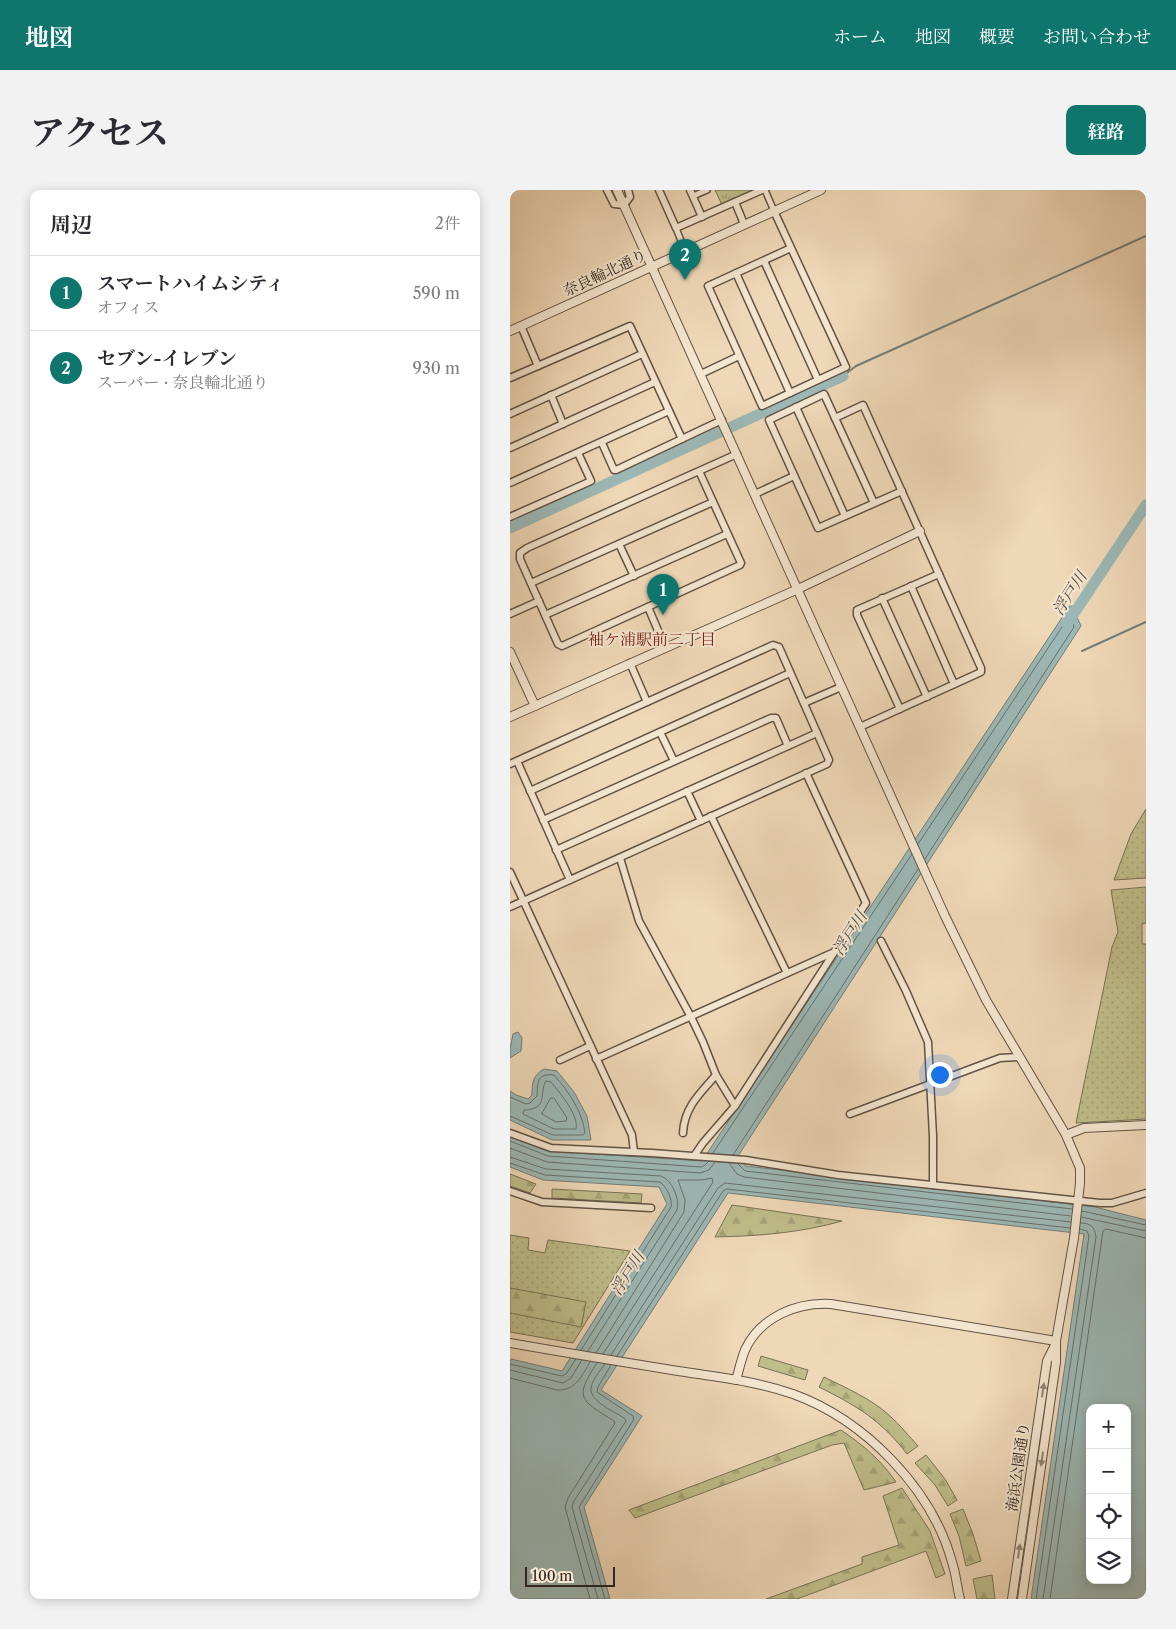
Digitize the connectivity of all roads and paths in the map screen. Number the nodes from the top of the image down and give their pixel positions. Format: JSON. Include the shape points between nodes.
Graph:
{"nodes":[{"id":1,"x":607,"y":190,"type":"edge"},
{"id":2,"x":617,"y":190,"type":"edge"},
{"id":3,"x":628,"y":190,"type":"edge"},
{"id":4,"x":659,"y":190,"type":"edge"},
{"id":5,"x":707,"y":190,"type":"edge"},
{"id":6,"x":763,"y":190,"type":"edge"},
{"id":7,"x":821,"y":190,"type":"edge"},
{"id":8,"x":692,"y":193,"type":"edge"},
{"id":9,"x":735,"y":202,"type":"junction"},
{"id":10,"x":624,"y":205,"type":"junction"},
{"id":11,"x":774,"y":211,"type":"junction"},
{"id":12,"x":702,"y":217,"type":"junction"},
{"id":13,"x":744,"y":224,"type":"junction"},
{"id":14,"x":676,"y":228,"type":"junction"},
{"id":15,"x":791,"y":248,"type":"junction"},
{"id":16,"x":685,"y":251,"type":"junction"},
{"id":17,"x":764,"y":261,"type":"junction"},
{"id":18,"x":652,"y":266,"type":"junction"},
{"id":19,"x":736,"y":273,"type":"junction"},
{"id":20,"x":521,"y":326,"type":"junction"},
{"id":21,"x":510,"y":331,"type":"edge"},
{"id":22,"x":642,"y":354,"type":"junction"},
{"id":23,"x":739,"y":356,"type":"junction"},
{"id":24,"x":538,"y":366,"type":"junction"},
{"id":25,"x":700,"y":374,"type":"junction"},
{"id":26,"x":510,"y":378,"type":"edge"},
{"id":27,"x":818,"y":380,"type":"junction"},
{"id":28,"x":655,"y":382,"type":"junction"},
{"id":29,"x":790,"y":393,"type":"junction"},
{"id":30,"x":551,"y":395,"type":"junction"},
{"id":31,"x":796,"y":407,"type":"junction"},
{"id":32,"x":669,"y":411,"type":"junction"},
{"id":33,"x":510,"y":414,"type":"edge"},
{"id":34,"x":835,"y":418,"type":"junction"},
{"id":35,"x":723,"y":422,"type":"junction"},
{"id":36,"x":563,"y":424,"type":"junction"},
{"id":37,"x":682,"y":439,"type":"junction"},
{"id":38,"x":602,"y":443,"type":"junction"},
{"id":39,"x":510,"y":448,"type":"edge"},
{"id":40,"x":578,"y":453,"type":"junction"},
{"id":41,"x":737,"y":454,"type":"junction"},
{"id":42,"x":699,"y":471,"type":"junction"},
{"id":43,"x":794,"y":476,"type":"junction"},
{"id":44,"x":510,"y":483,"type":"edge"},
{"id":45,"x":902,"y":491,"type":"junction"},
{"id":46,"x":755,"y":494,"type":"junction"},
{"id":47,"x":713,"y":502,"type":"junction"},
{"id":48,"x":874,"y":503,"type":"junction"},
{"id":49,"x":845,"y":516,"type":"junction"},
{"id":50,"x":510,"y":517,"type":"edge"},
{"id":51,"x":920,"y":531,"type":"junction"},
{"id":52,"x":727,"y":534,"type":"junction"},
{"id":53,"x":619,"y":544,"type":"junction"},
{"id":54,"x":939,"y":574,"type":"junction"},
{"id":55,"x":634,"y":576,"type":"junction"},
{"id":56,"x":531,"y":583,"type":"junction"},
{"id":57,"x":911,"y":586,"type":"junction"},
{"id":58,"x":798,"y":589,"type":"junction"},
{"id":59,"x":882,"y":598,"type":"junction"},
{"id":60,"x":539,"y":601,"type":"junction"},
{"id":61,"x":648,"y":607,"type":"junction"},
{"id":62,"x":510,"y":614,"type":"edge"},
{"id":63,"x":545,"y":615,"type":"junction"},
{"id":64,"x":665,"y":648,"type":"junction"},
{"id":65,"x":510,"y":652,"type":"edge"},
{"id":66,"x":630,"y":663,"type":"junction"},
{"id":67,"x":790,"y":673,"type":"junction"},
{"id":68,"x":954,"y":684,"type":"junction"},
{"id":69,"x":841,"y":687,"type":"junction"},
{"id":70,"x":927,"y":697,"type":"junction"},
{"id":71,"x":647,"y":702,"type":"junction"},
{"id":72,"x":804,"y":703,"type":"junction"},
{"id":73,"x":535,"y":706,"type":"junction"},
{"id":74,"x":900,"y":708,"type":"junction"},
{"id":75,"x":510,"y":717,"type":"edge"},
{"id":76,"x":860,"y":727,"type":"junction"},
{"id":77,"x":660,"y":732,"type":"junction"},
{"id":78,"x":817,"y":733,"type":"junction"},
{"id":79,"x":788,"y":746,"type":"junction"},
{"id":80,"x":513,"y":762,"type":"edge"},
{"id":81,"x":674,"y":762,"type":"junction"},
{"id":82,"x":806,"y":773,"type":"junction"},
{"id":83,"x":530,"y":791,"type":"junction"},
{"id":84,"x":688,"y":791,"type":"junction"},
{"id":85,"x":711,"y":816,"type":"junction"},
{"id":86,"x":543,"y":820,"type":"junction"},
{"id":87,"x":701,"y":821,"type":"junction"},
{"id":88,"x":556,"y":850,"type":"junction"},
{"id":89,"x":620,"y":858,"type":"junction"},
{"id":90,"x":510,"y":872,"type":"edge"},
{"id":91,"x":570,"y":880,"type":"junction"},
{"id":92,"x":523,"y":901,"type":"junction"},
{"id":93,"x":510,"y":906,"type":"edge"},
{"id":94,"x":881,"y":941,"type":"dead end"},
{"id":95,"x":833,"y":953,"type":"junction"},
{"id":96,"x":787,"y":973,"type":"junction"},
{"id":97,"x":691,"y":1017,"type":"junction"},
{"id":98,"x":590,"y":1046,"type":"junction"},
{"id":99,"x":1020,"y":1056,"type":"junction"},
{"id":100,"x":596,"y":1059,"type":"junction"},
{"id":101,"x":560,"y":1060,"type":"dead end"},
{"id":102,"x":716,"y":1075,"type":"junction"},
{"id":103,"x":929,"y":1085,"type":"junction"},
{"id":104,"x":735,"y":1106,"type":"junction"},
{"id":105,"x":850,"y":1114,"type":"dead end"},
{"id":106,"x":1146,"y":1125,"type":"edge"},
{"id":107,"x":510,"y":1133,"type":"edge"},
{"id":108,"x":683,"y":1133,"type":"dead end"},
{"id":109,"x":1066,"y":1134,"type":"junction"},
{"id":110,"x":634,"y":1152,"type":"junction"},
{"id":111,"x":694,"y":1156,"type":"junction"},
{"id":112,"x":933,"y":1185,"type":"junction"},
{"id":113,"x":510,"y":1191,"type":"edge"},
{"id":114,"x":1146,"y":1192,"type":"edge"},
{"id":115,"x":1078,"y":1200,"type":"junction"},
{"id":116,"x":651,"y":1208,"type":"dead end"},
{"id":117,"x":1056,"y":1341,"type":"junction"},
{"id":118,"x":510,"y":1343,"type":"edge"},
{"id":119,"x":736,"y":1380,"type":"junction"},
{"id":120,"x":960,"y":1599,"type":"edge"},
{"id":121,"x":1012,"y":1599,"type":"edge"},
{"id":122,"x":1022,"y":1599,"type":"edge"}],
"edges":[{"from":1,"to":10,"type":"street","via":[[614,204]]},
{"from":2,"to":10,"type":"street","name":"海浜公園通り"},
{"from":3,"to":10,"type":"street","via":[[630,197]]},
{"from":4,"to":14,"type":"street"},
{"from":5,"to":8,"type":"street"},
{"from":6,"to":9,"type":"street"},
{"from":6,"to":11,"type":"street"},
{"from":7,"to":11,"type":"street","name":"奈良輪北通り"},
{"from":8,"to":12,"type":"street"},
{"from":9,"to":12,"type":"street"},
{"from":9,"to":13,"type":"street"},
{"from":10,"to":18,"type":"street","name":"海浜公園通り"},
{"from":11,"to":13,"type":"street","name":"奈良輪北通り"},
{"from":11,"to":15,"type":"street"},
{"from":12,"to":14,"type":"street"},
{"from":13,"to":16,"type":"street","name":"奈良輪北通り"},
{"from":14,"to":16,"type":"street"},
{"from":15,"to":17,"type":"street"},
{"from":15,"to":27,"type":"street","via":[[846,367]]},
{"from":16,"to":18,"type":"street","name":"奈良輪北通り"},
{"from":17,"to":19,"type":"street"},
{"from":17,"to":27,"type":"street"},
{"from":18,"to":20,"type":"street","name":"奈良輪北通り"},
{"from":18,"to":25,"type":"street","name":"海浜公園通り"},
{"from":19,"to":23,"type":"street","via":[[708,286]]},
{"from":19,"to":29,"type":"street"},
{"from":20,"to":21,"type":"street","name":"奈良輪北通り"},
{"from":20,"to":24,"type":"street"},
{"from":22,"to":24,"type":"street","via":[[630,326]]},
{"from":22,"to":28,"type":"street"},
{"from":22,"to":30,"type":"street"},
{"from":23,"to":25,"type":"street"},
{"from":23,"to":29,"type":"street","via":[[762,406]]},
{"from":24,"to":26,"type":"street"},
{"from":25,"to":35,"type":"street","name":"海浜公園通り"},
{"from":27,"to":29,"type":"street"},
{"from":28,"to":32,"type":"street"},
{"from":28,"to":36,"type":"street"},
{"from":30,"to":33,"type":"street"},
{"from":30,"to":36,"type":"street"},
{"from":31,"to":34,"type":"street","via":[[824,394]]},
{"from":31,"to":43,"type":"street","via":[[769,420]]},
{"from":31,"to":49,"type":"street"},
{"from":32,"to":37,"type":"street"},
{"from":32,"to":38,"type":"street"},
{"from":34,"to":45,"type":"street","via":[[863,405]]},
{"from":34,"to":48,"type":"street"},
{"from":35,"to":37,"type":"street"},
{"from":35,"to":41,"type":"street","name":"海浜公園通り"},
{"from":36,"to":39,"type":"street"},
{"from":37,"to":38,"type":"street","via":[[616,470]]},
{"from":38,"to":40,"type":"street"},
{"from":40,"to":44,"type":"street"},
{"from":40,"to":50,"type":"street","via":[[591,481]]},
{"from":41,"to":42,"type":"street"},
{"from":41,"to":46,"type":"street","name":"海浜公園通り"},
{"from":42,"to":47,"type":"street"},
{"from":42,"to":56,"type":"street","via":[[527,548],[520,553],[520,559]]},
{"from":43,"to":46,"type":"street"},
{"from":43,"to":49,"type":"street","via":[[818,528]]},
{"from":45,"to":48,"type":"street"},
{"from":45,"to":51,"type":"street"},
{"from":46,"to":58,"type":"street","name":"海浜公園通り"},
{"from":47,"to":52,"type":"street"},
{"from":47,"to":53,"type":"street"},
{"from":48,"to":49,"type":"street"},
{"from":51,"to":54,"type":"street"},
{"from":51,"to":58,"type":"street"},
{"from":52,"to":55,"type":"street"},
{"from":52,"to":61,"type":"street","via":[[740,565]]},
{"from":53,"to":55,"type":"street"},
{"from":53,"to":56,"type":"street"},
{"from":54,"to":57,"type":"street"},
{"from":54,"to":68,"type":"street","via":[[981,668],[981,672]]},
{"from":55,"to":63,"type":"street"},
{"from":56,"to":60,"type":"street"},
{"from":57,"to":59,"type":"street"},
{"from":57,"to":68,"type":"street"},
{"from":58,"to":64,"type":"street"},
{"from":58,"to":69,"type":"street","name":"海浜公園通り"},
{"from":59,"to":70,"type":"street"},
{"from":59,"to":74,"type":"street","via":[[858,610],[857,615]]},
{"from":60,"to":62,"type":"street"},
{"from":60,"to":63,"type":"street"},
{"from":61,"to":63,"type":"street","via":[[562,646],[558,644]]},
{"from":61,"to":64,"type":"street"},
{"from":64,"to":66,"type":"street"},
{"from":65,"to":73,"type":"street"},
{"from":66,"to":71,"type":"street"},
{"from":66,"to":73,"type":"street"},
{"from":67,"to":71,"type":"street","via":[[778,647],[773,645]]},
{"from":67,"to":72,"type":"street"},
{"from":67,"to":77,"type":"street"},
{"from":68,"to":70,"type":"street"},
{"from":69,"to":72,"type":"street"},
{"from":69,"to":76,"type":"street","name":"海浜公園通り"},
{"from":70,"to":74,"type":"street"},
{"from":71,"to":80,"type":"street"},
{"from":72,"to":78,"type":"street"},
{"from":73,"to":75,"type":"street"},
{"from":74,"to":76,"type":"street"},
{"from":76,"to":99,"type":"street","name":"海浜公園通り","via":[[970,970]]},
{"from":77,"to":81,"type":"street"},
{"from":77,"to":83,"type":"street"},
{"from":78,"to":79,"type":"street"},
{"from":78,"to":82,"type":"street","via":[[829,760]]},
{"from":79,"to":81,"type":"street","via":[[776,718],[771,718]]},
{"from":79,"to":84,"type":"street"},
{"from":80,"to":83,"type":"street"},
{"from":81,"to":86,"type":"street"},
{"from":82,"to":85,"type":"street"},
{"from":82,"to":95,"type":"street","via":[[866,903]]},
{"from":83,"to":86,"type":"street"},
{"from":84,"to":87,"type":"street"},
{"from":84,"to":88,"type":"street"},
{"from":85,"to":87,"type":"street"},
{"from":85,"to":96,"type":"street"},
{"from":86,"to":88,"type":"street"},
{"from":87,"to":89,"type":"street"},
{"from":88,"to":91,"type":"street"},
{"from":89,"to":91,"type":"street"},
{"from":89,"to":97,"type":"street","via":[[639,921]]},
{"from":90,"to":92,"type":"street"},
{"from":91,"to":92,"type":"street"},
{"from":92,"to":93,"type":"street"},
{"from":92,"to":98,"type":"street"},
{"from":94,"to":103,"type":"street","via":[[928,1042]]},
{"from":95,"to":96,"type":"street"},
{"from":95,"to":104,"type":"street"},
{"from":96,"to":97,"type":"street"},
{"from":97,"to":100,"type":"street"},
{"from":97,"to":102,"type":"street"},
{"from":98,"to":100,"type":"street"},
{"from":98,"to":101,"type":"street"},
{"from":99,"to":103,"type":"street","via":[[1000,1058]]},
{"from":99,"to":109,"type":"street","name":"海浜公園通り"},
{"from":100,"to":110,"type":"street","via":[[632,1135]]},
{"from":102,"to":104,"type":"street"},
{"from":102,"to":108,"type":"street","via":[[698,1094],[686,1114]]},
{"from":103,"to":105,"type":"street"},
{"from":103,"to":112,"type":"street"},
{"from":104,"to":111,"type":"street"},
{"from":106,"to":109,"type":"street","via":[[1084,1128]]},
{"from":107,"to":110,"type":"street","via":[[551,1148]]},
{"from":109,"to":115,"type":"street","name":"海浜公園通り","via":[[1080,1168]]},
{"from":110,"to":111,"type":"street"},
{"from":111,"to":112,"type":"street"},
{"from":112,"to":115,"type":"street"},
{"from":113,"to":116,"type":"street","via":[[542,1202]]},
{"from":114,"to":115,"type":"street","via":[[1112,1202]]},
{"from":115,"to":117,"type":"street","name":"海浜公園通り"},
{"from":117,"to":119,"type":"street","via":[[816,1303],[784,1312],[760,1329],[745,1350]]},
{"from":121,"to":117,"type":"street","name":"海浜公園通り","one_way":true,"via":[[1047,1361]]},
{"from":117,"to":122,"type":"street","name":"海浜公園通り","one_way":true,"via":[[1056,1362]]},
{"from":118,"to":119,"type":"street"},
{"from":119,"to":120,"type":"street","via":[[793,1394],[827,1410],[896,1463],[918,1491],[939,1528],[952,1562]]}]}
